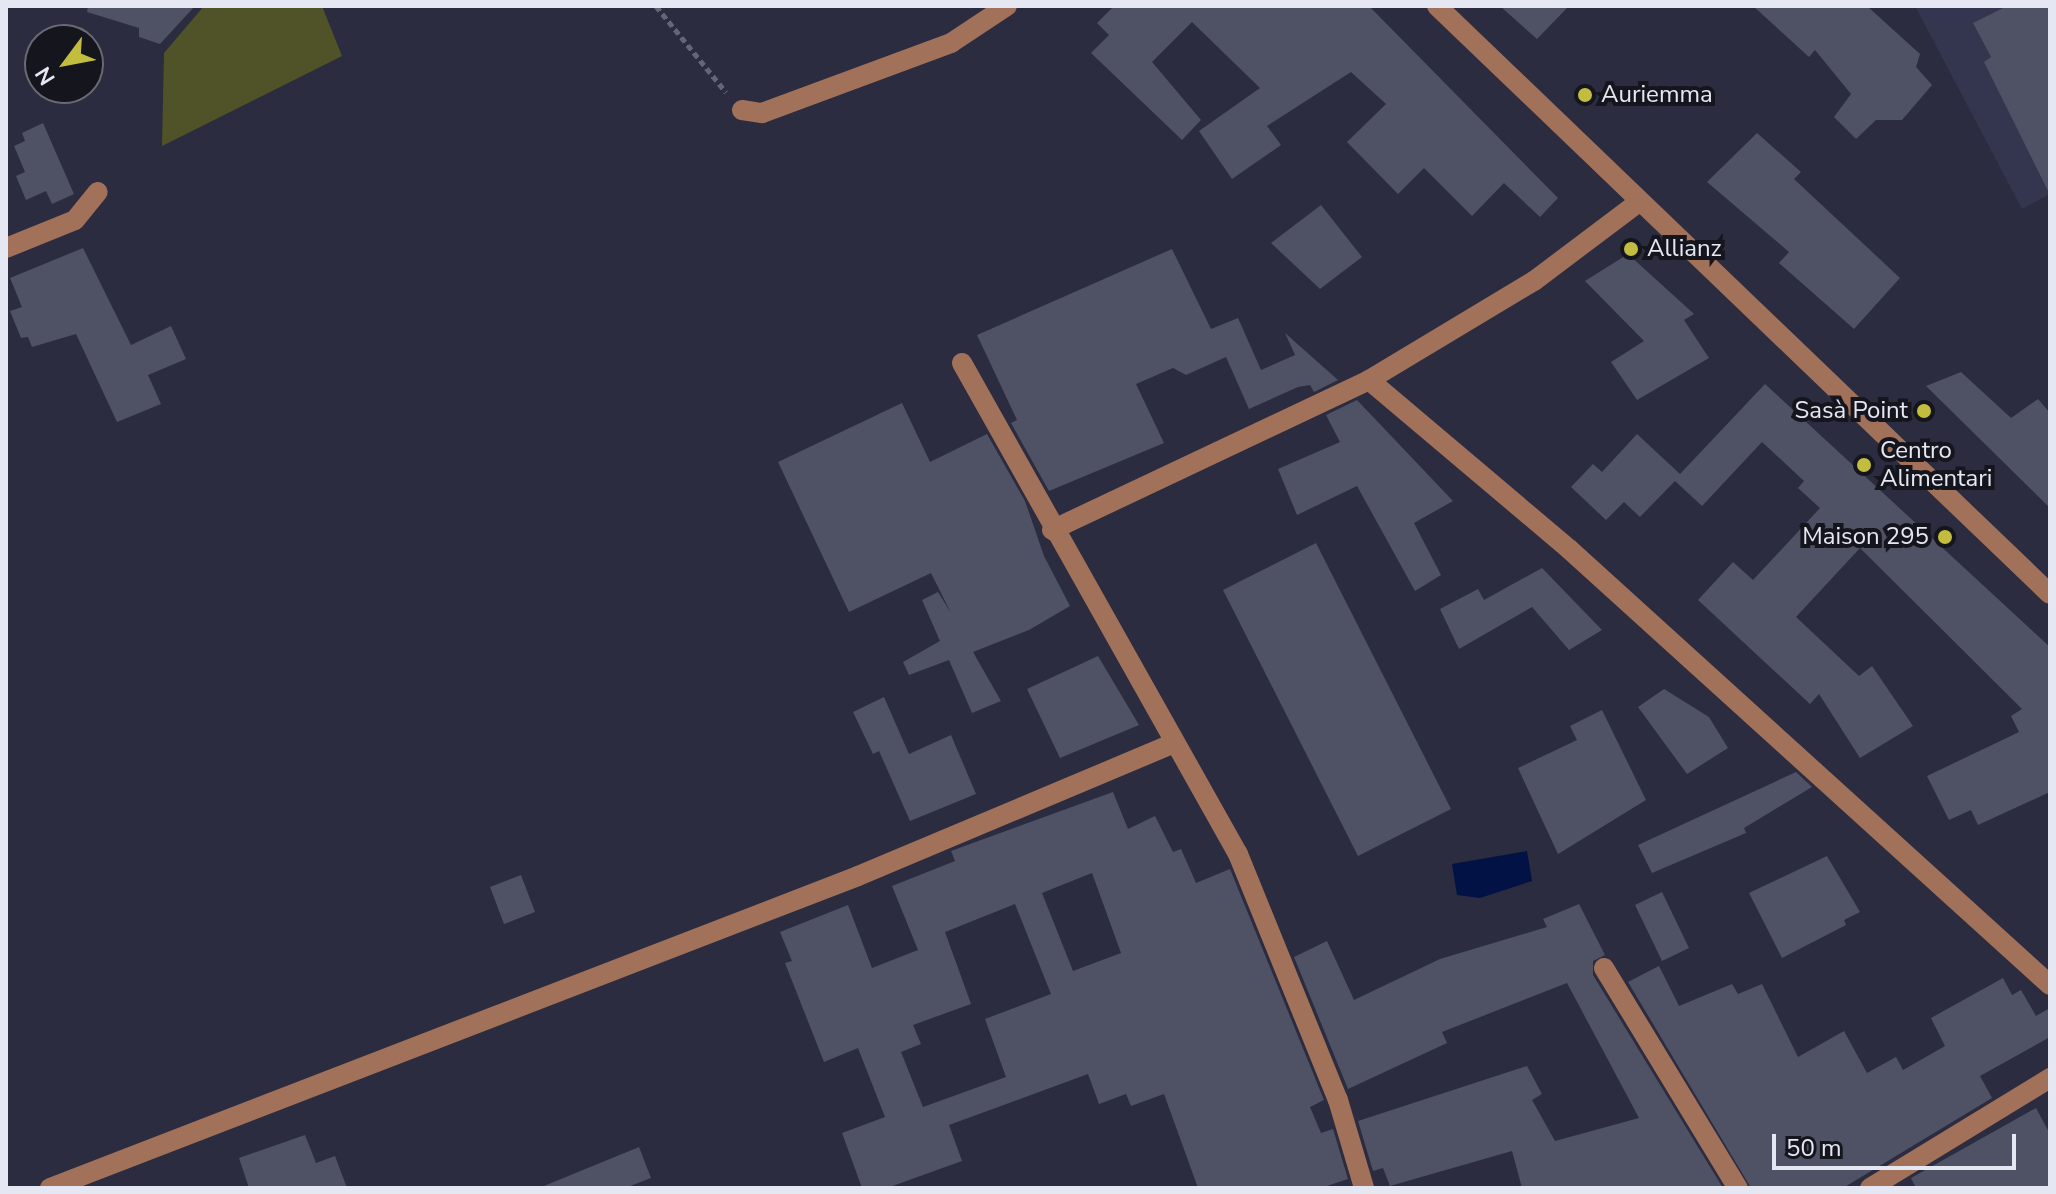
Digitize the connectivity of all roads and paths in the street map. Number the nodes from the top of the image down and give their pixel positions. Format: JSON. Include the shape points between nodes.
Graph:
{"nodes":[{"id":1,"x":656,"y":6,"type":"edge"},
{"id":2,"x":1007,"y":6,"type":"edge"},
{"id":3,"x":1437,"y":6,"type":"edge"},
{"id":4,"x":742,"y":110,"type":"joint"},
{"id":5,"x":98,"y":192,"type":"dead end"},
{"id":6,"x":1639,"y":202,"type":"junction"},
{"id":7,"x":6,"y":248,"type":"edge"},
{"id":8,"x":962,"y":363,"type":"dead end"},
{"id":9,"x":1369,"y":380,"type":"junction"},
{"id":10,"x":1052,"y":530,"type":"junction"},
{"id":11,"x":2050,"y":594,"type":"edge"},
{"id":12,"x":1174,"y":743,"type":"junction"},
{"id":13,"x":1604,"y":968,"type":"dead end"},
{"id":14,"x":2050,"y":985,"type":"edge"},
{"id":15,"x":2050,"y":1078,"type":"edge"},
{"id":16,"x":50,"y":1188,"type":"edge"},
{"id":17,"x":1364,"y":1188,"type":"edge"},
{"id":18,"x":1738,"y":1188,"type":"edge"},
{"id":19,"x":1870,"y":1188,"type":"edge"}],
"edges":[{"from":1,"to":4,"type":"path"},
{"from":2,"to":4,"type":"street","via":[[951,43],[762,113]]},
{"from":3,"to":6,"type":"street"},
{"from":5,"to":7,"type":"street","via":[[75,220]]},
{"from":6,"to":9,"type":"street","via":[[1534,281]]},
{"from":6,"to":11,"type":"street"},
{"from":8,"to":10,"type":"street"},
{"from":9,"to":10,"type":"street"},
{"from":9,"to":14,"type":"street","via":[[1569,549]]},
{"from":10,"to":12,"type":"street"},
{"from":12,"to":16,"type":"street","via":[[858,876]]},
{"from":12,"to":17,"type":"street","via":[[1238,854],[1275,937],[1338,1100]]},
{"from":13,"to":18,"type":"street"},
{"from":15,"to":19,"type":"street"}]}
